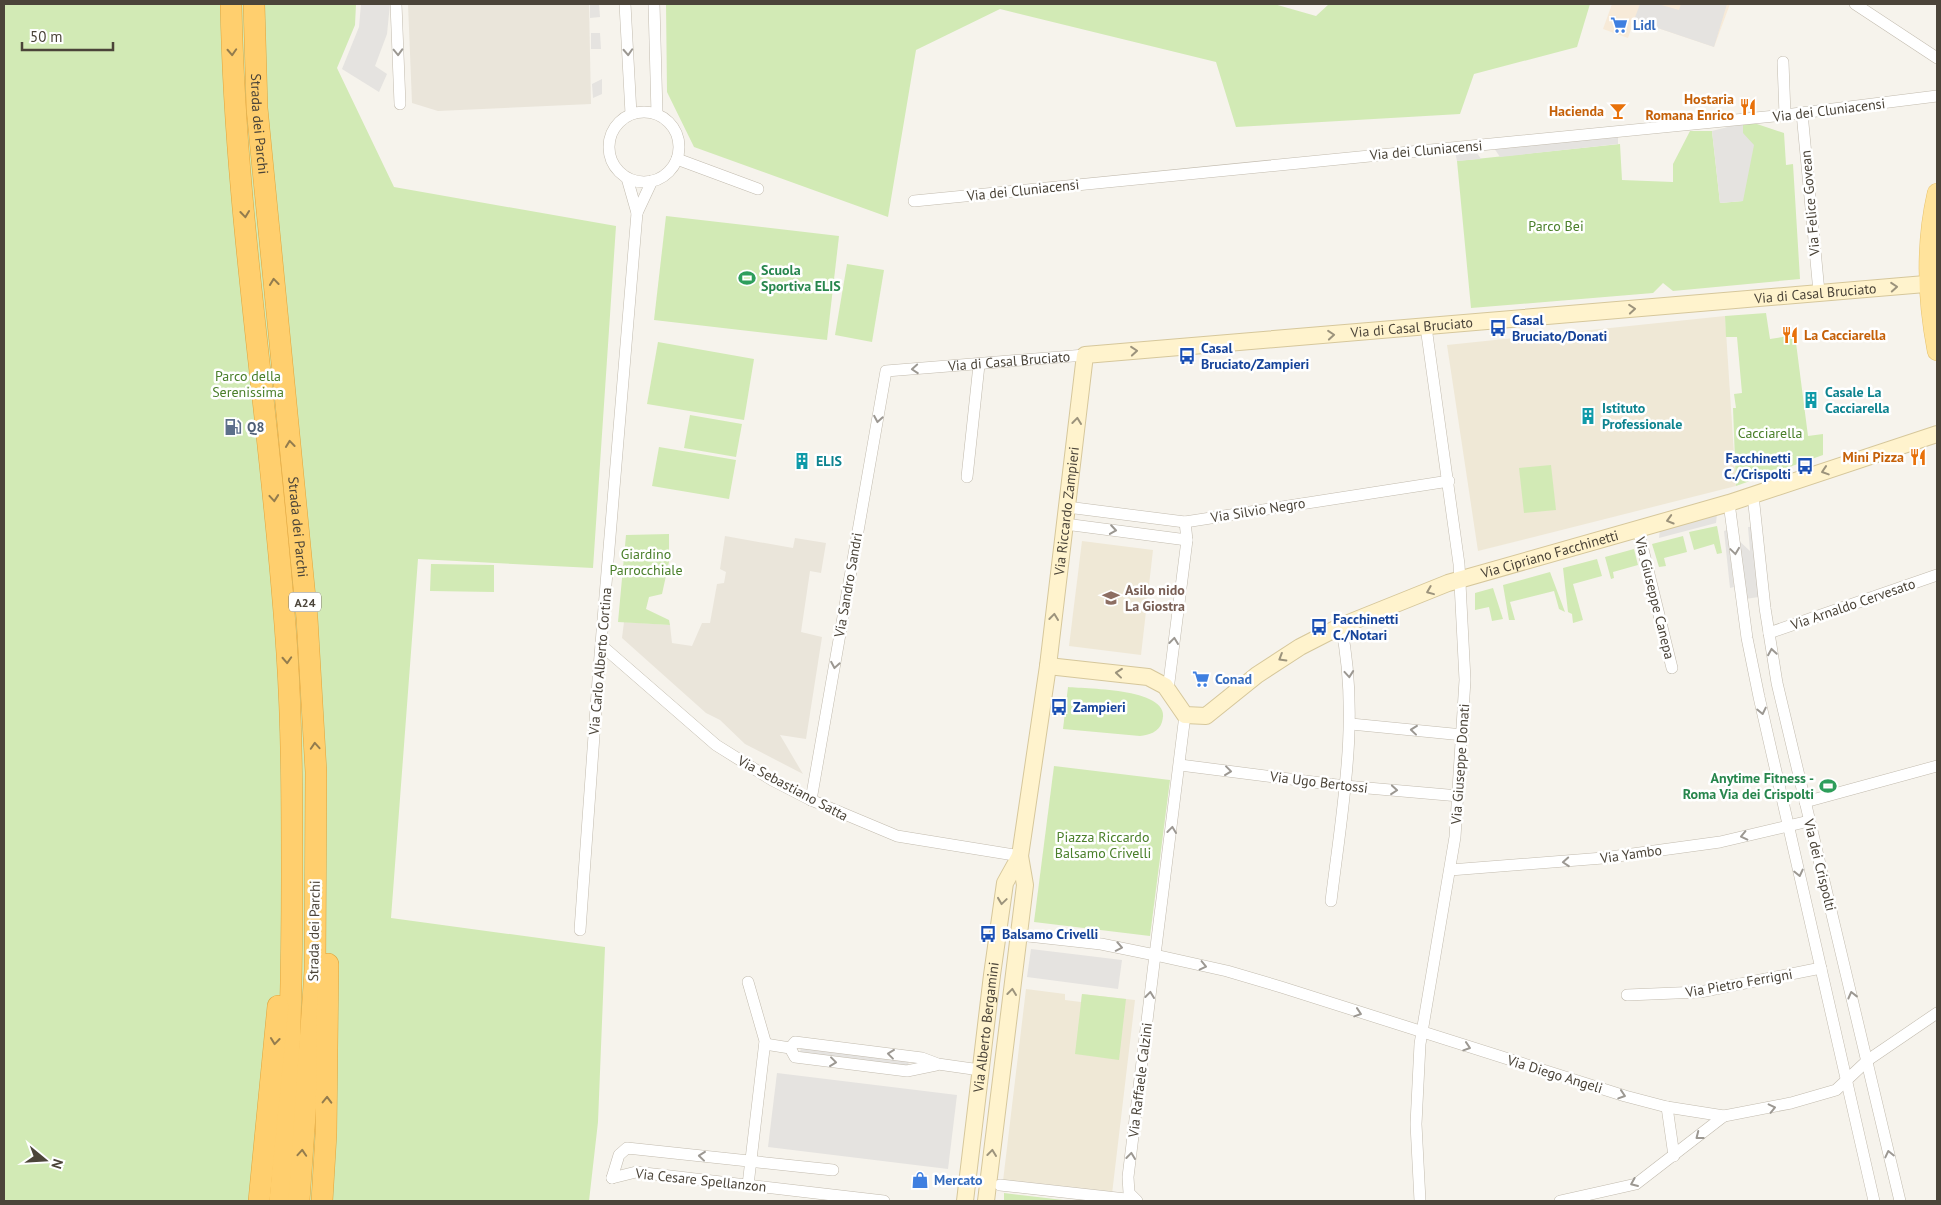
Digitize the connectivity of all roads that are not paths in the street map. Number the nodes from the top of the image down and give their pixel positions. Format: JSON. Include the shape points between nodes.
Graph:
{"nodes":[{"id":1,"x":231,"y":4,"type":"edge"},
{"id":2,"x":254,"y":4,"type":"edge"},
{"id":3,"x":396,"y":4,"type":"edge"},
{"id":4,"x":625,"y":4,"type":"edge"},
{"id":5,"x":654,"y":4,"type":"edge"},
{"id":6,"x":1855,"y":4,"type":"edge"},
{"id":7,"x":1937,"y":58,"type":"edge"},
{"id":8,"x":1783,"y":62,"type":"dead end"},
{"id":9,"x":1937,"y":96,"type":"edge"},
{"id":10,"x":400,"y":104,"type":"dead end"},
{"id":11,"x":1802,"y":113,"type":"junction"},
{"id":12,"x":630,"y":114,"type":"junction"},
{"id":13,"x":657,"y":114,"type":"junction"},
{"id":14,"x":1785,"y":115,"type":"junction"},
{"id":15,"x":677,"y":159,"type":"junction"},
{"id":16,"x":627,"y":178,"type":"junction"},
{"id":17,"x":652,"y":181,"type":"junction"},
{"id":18,"x":758,"y":189,"type":"dead end"},
{"id":19,"x":1937,"y":193,"type":"edge"},
{"id":20,"x":914,"y":201,"type":"dead end"},
{"id":21,"x":637,"y":213,"type":"junction"},
{"id":22,"x":1933,"y":283,"type":"edge"},
{"id":23,"x":1819,"y":292,"type":"junction"},
{"id":24,"x":1426,"y":327,"type":"junction"},
{"id":25,"x":1937,"y":350,"type":"edge"},
{"id":26,"x":1085,"y":355,"type":"junction"},
{"id":27,"x":979,"y":365,"type":"junction"},
{"id":28,"x":886,"y":371,"type":"joint"},
{"id":29,"x":1937,"y":434,"type":"edge"},
{"id":30,"x":967,"y":477,"type":"dead end"},
{"id":31,"x":1449,"y":481,"type":"junction"},
{"id":32,"x":1753,"y":495,"type":"junction"},
{"id":33,"x":1729,"y":503,"type":"junction"},
{"id":34,"x":1067,"y":508,"type":"junction"},
{"id":35,"x":1185,"y":522,"type":"junction"},
{"id":36,"x":1065,"y":524,"type":"junction"},
{"id":37,"x":1638,"y":528,"type":"junction"},
{"id":38,"x":1187,"y":540,"type":"junction"},
{"id":39,"x":1937,"y":574,"type":"edge"},
{"id":40,"x":1460,"y":579,"type":"junction"},
{"id":41,"x":1341,"y":626,"type":"junction"},
{"id":42,"x":1769,"y":633,"type":"junction"},
{"id":43,"x":602,"y":645,"type":"junction"},
{"id":44,"x":1048,"y":666,"type":"junction"},
{"id":45,"x":1672,"y":668,"type":"dead end"},
{"id":46,"x":1168,"y":690,"type":"junction"},
{"id":47,"x":1185,"y":715,"type":"junction"},
{"id":48,"x":1351,"y":724,"type":"junction"},
{"id":49,"x":1462,"y":735,"type":"junction"},
{"id":50,"x":1180,"y":765,"type":"junction"},
{"id":51,"x":1937,"y":766,"type":"edge"},
{"id":52,"x":316,"y":772,"type":"junction"},
{"id":53,"x":1345,"y":786,"type":"junction"},
{"id":54,"x":1459,"y":796,"type":"junction"},
{"id":55,"x":811,"y":800,"type":"junction"},
{"id":56,"x":1805,"y":802,"type":"junction"},
{"id":57,"x":1809,"y":821,"type":"junction"},
{"id":58,"x":1788,"y":826,"type":"junction"},
{"id":59,"x":1020,"y":856,"type":"junction"},
{"id":60,"x":1450,"y":870,"type":"junction"},
{"id":61,"x":292,"y":871,"type":"junction"},
{"id":62,"x":1331,"y":901,"type":"dead end"},
{"id":63,"x":580,"y":930,"type":"dead end"},
{"id":64,"x":1019,"y":935,"type":"junction"},
{"id":65,"x":1155,"y":955,"type":"junction"},
{"id":66,"x":1821,"y":968,"type":"junction"},
{"id":67,"x":748,"y":982,"type":"dead end"},
{"id":68,"x":1627,"y":994,"type":"dead end"},
{"id":69,"x":1937,"y":1013,"type":"edge"},
{"id":70,"x":1421,"y":1032,"type":"junction"},
{"id":71,"x":765,"y":1044,"type":"junction"},
{"id":72,"x":1868,"y":1060,"type":"junction"},
{"id":73,"x":980,"y":1070,"type":"junction"},
{"id":74,"x":1846,"y":1082,"type":"junction"},
{"id":75,"x":1667,"y":1107,"type":"junction"},
{"id":76,"x":1724,"y":1116,"type":"junction"},
{"id":77,"x":1674,"y":1156,"type":"junction"},
{"id":78,"x":750,"y":1161,"type":"junction"},
{"id":79,"x":833,"y":1170,"type":"dead end"},
{"id":80,"x":748,"y":1185,"type":"junction"},
{"id":81,"x":1000,"y":1185,"type":"dead end"},
{"id":82,"x":259,"y":1201,"type":"edge"},
{"id":83,"x":280,"y":1201,"type":"edge"},
{"id":84,"x":299,"y":1201,"type":"edge"},
{"id":85,"x":322,"y":1201,"type":"edge"},
{"id":86,"x":884,"y":1201,"type":"edge"},
{"id":87,"x":965,"y":1201,"type":"edge"},
{"id":88,"x":986,"y":1201,"type":"edge"},
{"id":89,"x":1136,"y":1201,"type":"edge"},
{"id":90,"x":1420,"y":1201,"type":"edge"},
{"id":91,"x":1560,"y":1201,"type":"edge"},
{"id":92,"x":1874,"y":1201,"type":"edge"},
{"id":93,"x":1900,"y":1201,"type":"edge"}],
"edges":[{"from":1,"to":61,"type":"highway","name":"Strada dei Parchi","number":"A24","one_way":true,"via":[[239,161],[287,652]]},
{"from":52,"to":2,"type":"highway","name":"Strada dei Parchi","number":"A24","one_way":true,"via":[[307,618],[256,108]]},
{"from":3,"to":10,"type":"street","one_way":true},
{"from":4,"to":12,"type":"street","one_way":true},
{"from":5,"to":13,"type":"street"},
{"from":6,"to":7,"type":"street"},
{"from":8,"to":14,"type":"street"},
{"from":9,"to":11,"type":"street","name":"Via dei Cluniacensi"},
{"from":11,"to":14,"type":"street","name":"Via dei Cluniacensi"},
{"from":11,"to":23,"type":"street","name":"Via Felice Govean"},
{"from":12,"to":13,"type":"street"},
{"from":12,"to":16,"type":"street","name":"Via Carlo Alberto Cortina","via":[[615,128],[609,147],[614,166]]},
{"from":13,"to":15,"type":"street","via":[[670,124],[678,137]]},
{"from":14,"to":20,"type":"street","name":"Via dei Cluniacensi"},
{"from":15,"to":17,"type":"street","via":[[663,177]]},
{"from":15,"to":18,"type":"street"},
{"from":16,"to":17,"type":"street"},
{"from":16,"to":21,"type":"street","name":"Via Carlo Alberto Cortina"},
{"from":17,"to":21,"type":"street","name":"Via Carlo Alberto Cortina"},
{"from":19,"to":22,"type":"main road","via":[[1930,234]]},
{"from":21,"to":43,"type":"street","name":"Via Carlo Alberto Cortina"},
{"from":23,"to":22,"type":"street","name":"Via di Casal Bruciato","one_way":true},
{"from":22,"to":25,"type":"main road","via":[[1931,314]]},
{"from":24,"to":23,"type":"street","name":"Via di Casal Bruciato","one_way":true},
{"from":26,"to":24,"type":"street","name":"Via di Casal Bruciato","one_way":true},
{"from":24,"to":31,"type":"street","name":"Via Giuseppe Donati"},
{"from":26,"to":27,"type":"street","name":"Via di Casal Bruciato"},
{"from":34,"to":26,"type":"street","name":"Via Riccardo Zampieri","one_way":true},
{"from":27,"to":28,"type":"street","name":"Via di Casal Bruciato","one_way":true},
{"from":27,"to":30,"type":"street"},
{"from":28,"to":55,"type":"street","name":"Via Sandro Sandri","one_way":true},
{"from":29,"to":32,"type":"street","name":"Via Cipriano Facchinetti","one_way":true},
{"from":31,"to":35,"type":"street","name":"Via Silvio Negro"},
{"from":31,"to":40,"type":"street","name":"Via Giuseppe Donati"},
{"from":32,"to":33,"type":"street","name":"Via Cipriano Facchinetti"},
{"from":32,"to":42,"type":"street","name":"Via dei Crispolti"},
{"from":33,"to":37,"type":"street","name":"Via Cipriano Facchinetti","one_way":true},
{"from":33,"to":58,"type":"street","name":"Via dei Crispolti","one_way":true,"via":[[1747,638]]},
{"from":34,"to":35,"type":"street","name":"Via Silvio Negro"},
{"from":34,"to":36,"type":"street","name":"Via Riccardo Zampieri"},
{"from":35,"to":38,"type":"street"},
{"from":36,"to":38,"type":"street","one_way":true},
{"from":44,"to":36,"type":"street","name":"Via Riccardo Zampieri","one_way":true},
{"from":37,"to":40,"type":"street","name":"Via Cipriano Facchinetti"},
{"from":37,"to":45,"type":"street","name":"Via Giuseppe Canepa"},
{"from":46,"to":38,"type":"street","one_way":true},
{"from":39,"to":42,"type":"street","name":"Via Arnaldo Cervesato"},
{"from":40,"to":41,"type":"street","name":"Via Cipriano Facchinetti","one_way":true},
{"from":40,"to":49,"type":"street","name":"Via Giuseppe Donati","via":[[1465,680]]},
{"from":41,"to":47,"type":"street","name":"Via Cipriano Facchinetti","one_way":true,"via":[[1268,666],[1208,715]]},
{"from":41,"to":48,"type":"street","one_way":true,"via":[[1349,678]]},
{"from":56,"to":42,"type":"street","name":"Via dei Crispolti","one_way":true,"via":[[1777,683]]},
{"from":43,"to":55,"type":"street","name":"Via Sebastiano Satta","via":[[716,745]]},
{"from":43,"to":63,"type":"street","name":"Via Carlo Alberto Cortina"},
{"from":46,"to":44,"type":"street","one_way":true,"via":[[1158,681],[1140,676]]},
{"from":44,"to":59,"type":"street"},
{"from":46,"to":47,"type":"street"},
{"from":47,"to":50,"type":"street"},
{"from":49,"to":48,"type":"street","one_way":true},
{"from":48,"to":53,"type":"street"},
{"from":49,"to":54,"type":"street","name":"Via Giuseppe Donati"},
{"from":50,"to":53,"type":"street","name":"Via Ugo Bertossi","one_way":true},
{"from":65,"to":50,"type":"street","one_way":true},
{"from":51,"to":56,"type":"street"},
{"from":84,"to":52,"type":"highway","name":"Strada dei Parchi","number":"A24","one_way":true,"via":[[315,970]]},
{"from":85,"to":52,"type":"highway","one_way":true,"via":[[326,1134],[327,868]]},
{"from":53,"to":54,"type":"street","name":"Via Ugo Bertossi","one_way":true},
{"from":53,"to":62,"type":"street"},
{"from":54,"to":60,"type":"street","name":"Via Giuseppe Donati"},
{"from":55,"to":59,"type":"street","name":"Via Sebastiano Satta","via":[[897,836]]},
{"from":56,"to":57,"type":"street","name":"Via dei Crispolti"},
{"from":57,"to":58,"type":"street","name":"Via Yambo"},
{"from":72,"to":57,"type":"street","name":"Via dei Crispolti","one_way":true},
{"from":58,"to":60,"type":"street","name":"Via Yambo","one_way":true,"via":[[1720,842],[1603,858]]},
{"from":58,"to":66,"type":"street","name":"Via dei Crispolti","one_way":true},
{"from":59,"to":64,"type":"street","via":[[1025,885]]},
{"from":59,"to":73,"type":"street","name":"Via Alberto Bergamini","one_way":true,"via":[[1005,883]]},
{"from":60,"to":70,"type":"street","name":"Via Giuseppe Donati"},
{"from":61,"to":82,"type":"highway","one_way":true},
{"from":61,"to":83,"type":"highway","name":"Strada dei Parchi","number":"A24","via":[[292,996]]},
{"from":64,"to":65,"type":"street","one_way":true,"via":[[1102,944]]},
{"from":88,"to":64,"type":"street","name":"Via Alberto Bergamini","one_way":true},
{"from":65,"to":70,"type":"street","name":"Via Diego Angeli","one_way":true,"via":[[1227,971]]},
{"from":89,"to":65,"type":"street","name":"Via Raffaele Calzini","one_way":true,"via":[[1129,1193],[1128,1177]]},
{"from":66,"to":68,"type":"street","name":"Via Pietro Ferrigni","via":[[1700,992]]},
{"from":66,"to":74,"type":"street","name":"Via dei Crispolti"},
{"from":67,"to":71,"type":"street"},
{"from":69,"to":72,"type":"street","name":"Via Diego Angeli"},
{"from":70,"to":75,"type":"street","name":"Via Diego Angeli","one_way":true},
{"from":70,"to":90,"type":"street","name":"Via Giuseppe Donati","via":[[1416,1124]]},
{"from":71,"to":73,"type":"street","via":[[790,1048],[795,1042],[922,1058],[938,1064]]},
{"from":71,"to":78,"type":"street"},
{"from":72,"to":74,"type":"street","name":"Via Diego Angeli"},
{"from":93,"to":72,"type":"street","name":"Via dei Crispolti","one_way":true},
{"from":73,"to":87,"type":"street","name":"Via Alberto Bergamini"},
{"from":76,"to":74,"type":"street","name":"Via Diego Angeli","one_way":true,"via":[[1791,1103],[1836,1090]]},
{"from":74,"to":92,"type":"street","name":"Via dei Crispolti"},
{"from":75,"to":76,"type":"street","name":"Via Diego Angeli"},
{"from":75,"to":77,"type":"street"},
{"from":76,"to":77,"type":"street","one_way":true},
{"from":77,"to":91,"type":"street","one_way":true,"via":[[1636,1184]]},
{"from":78,"to":79,"type":"street","name":"Via Cesare Spellanzon"},
{"from":78,"to":80,"type":"street"},
{"from":78,"to":80,"type":"street","name":"Via Cesare Spellanzon","one_way":true,"via":[[627,1148],[619,1155],[612,1178],[636,1172]]},
{"from":80,"to":86,"type":"street","name":"Via Cesare Spellanzon"},
{"from":81,"to":89,"type":"street"}]}
